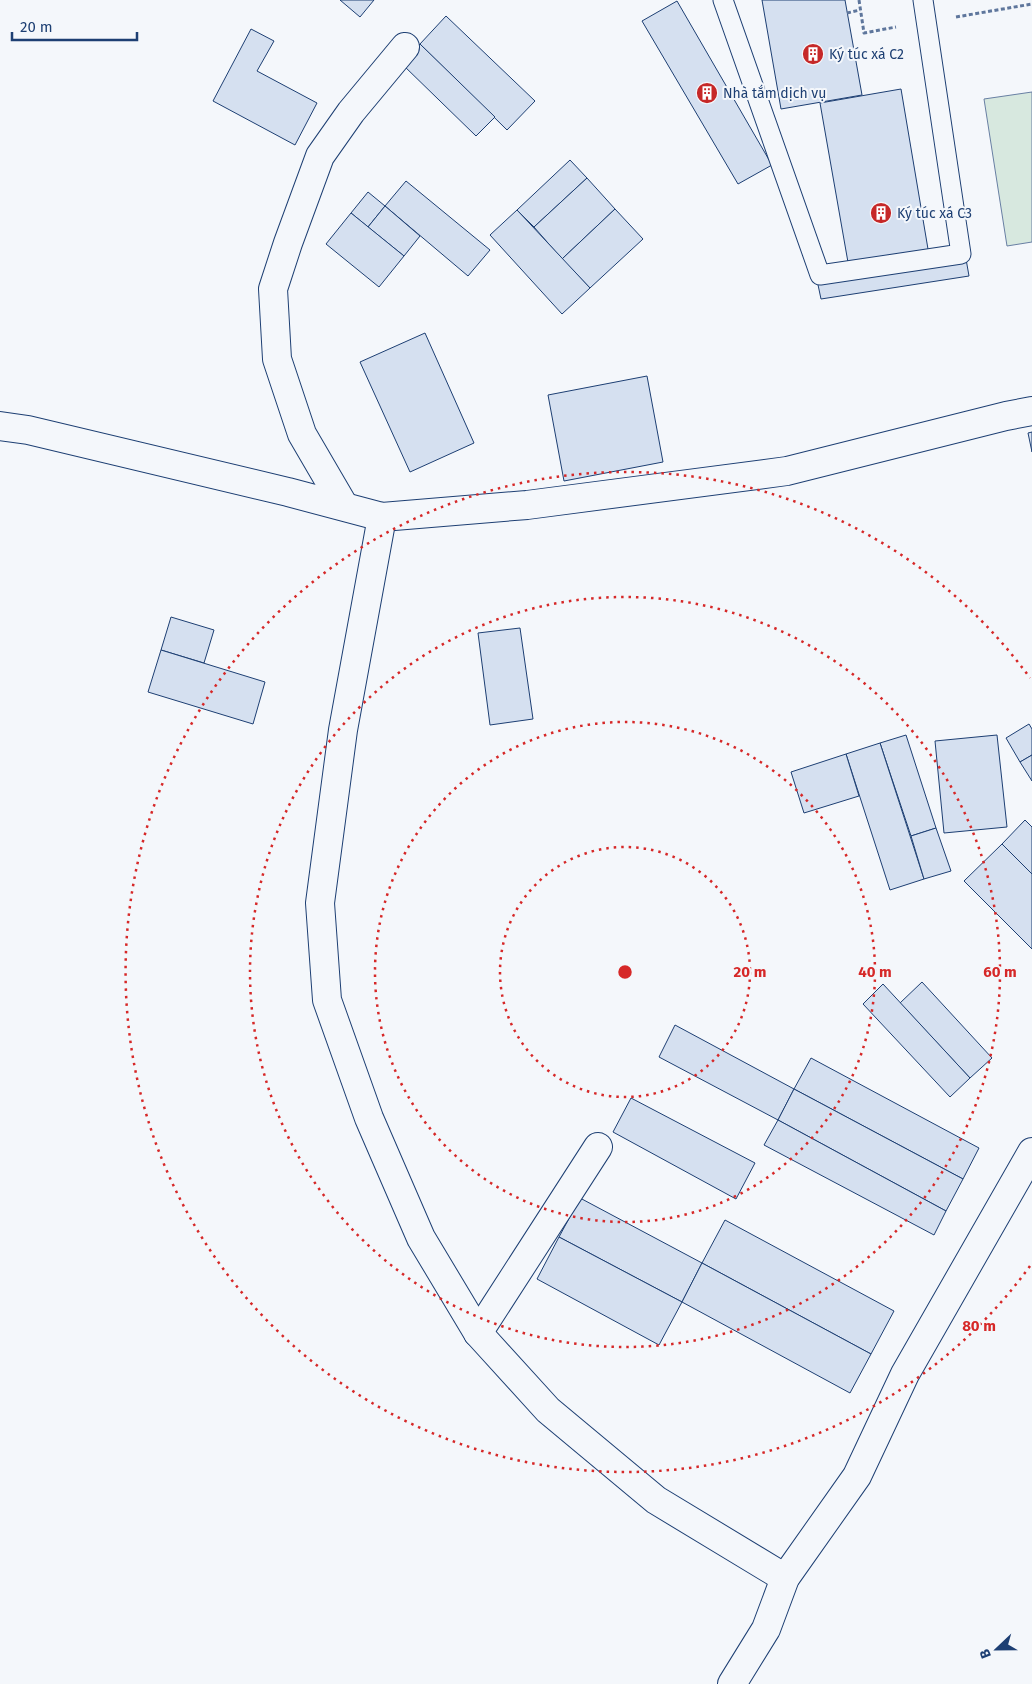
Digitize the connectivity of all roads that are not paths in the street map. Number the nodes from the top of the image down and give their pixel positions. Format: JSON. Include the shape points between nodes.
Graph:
{"nodes":[{"id":1,"x":723,"y":0,"type":"edge"},
{"id":2,"x":923,"y":0,"type":"edge"},
{"id":3,"x":405,"y":47,"type":"dead end"},
{"id":4,"x":1032,"y":411,"type":"edge"},
{"id":5,"x":0,"y":426,"type":"edge"},
{"id":6,"x":344,"y":506,"type":"junction"},
{"id":7,"x":382,"y":517,"type":"junction"},
{"id":8,"x":598,"y":1148,"type":"dead end"},
{"id":9,"x":1032,"y":1152,"type":"edge"},
{"id":10,"x":478,"y":1332,"type":"junction"},
{"id":11,"x":785,"y":1578,"type":"junction"},
{"id":12,"x":732,"y":1684,"type":"edge"}],
"edges":[{"from":1,"to":2,"type":"lane","via":[[820,275],[961,254]]},
{"from":3,"to":6,"type":"street","via":[[351,112],[320,156],[273,289],[277,359],[302,434]]},
{"from":4,"to":7,"type":"street","via":[[787,471],[527,505]]},
{"from":5,"to":6,"type":"street"},
{"from":6,"to":7,"type":"street"},
{"from":7,"to":10,"type":"street","via":[[343,730],[320,903],[327,1000],[369,1118],[421,1238]]},
{"from":8,"to":10,"type":"street"},
{"from":9,"to":11,"type":"street","via":[[905,1374],[857,1476]]},
{"from":10,"to":11,"type":"street","via":[[548,1410],[656,1500]]},
{"from":11,"to":12,"type":"street","via":[[766,1629]]}]}
